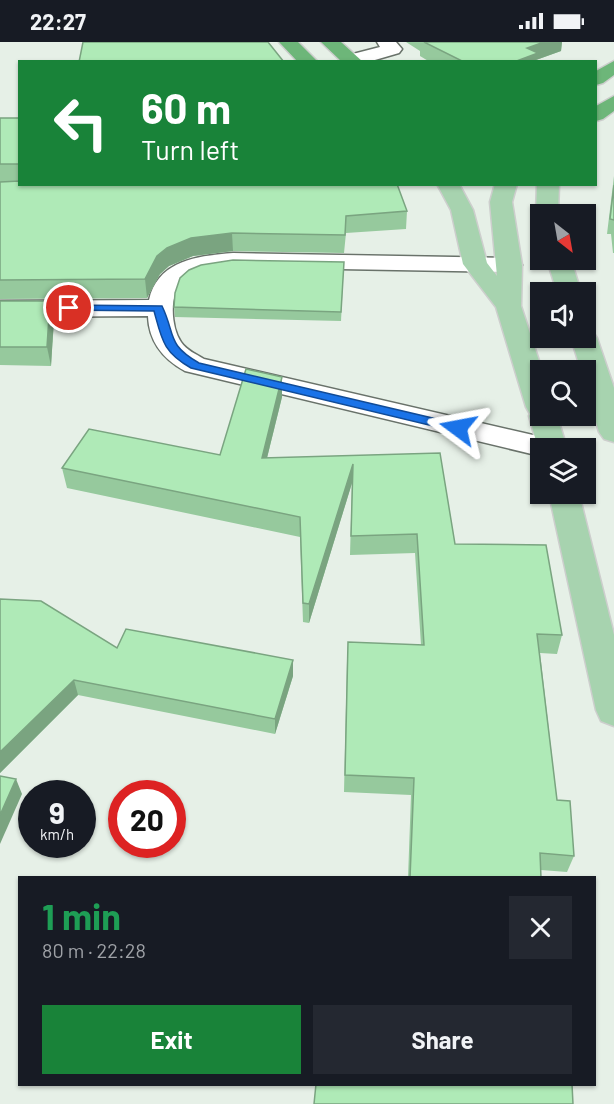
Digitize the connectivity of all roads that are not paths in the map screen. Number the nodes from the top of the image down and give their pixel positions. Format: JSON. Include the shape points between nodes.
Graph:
{"nodes":[{"id":1,"x":288,"y":42,"type":"edge"},
{"id":2,"x":330,"y":42,"type":"edge"},
{"id":3,"x":386,"y":42,"type":"edge"},
{"id":4,"x":307,"y":60,"type":"edge"},
{"id":5,"x":352,"y":60,"type":"edge"},
{"id":6,"x":356,"y":60,"type":"edge"},
{"id":7,"x":614,"y":68,"type":"edge"},
{"id":8,"x":597,"y":79,"type":"edge"},
{"id":9,"x":614,"y":102,"type":"edge"},
{"id":10,"x":597,"y":114,"type":"edge"},
{"id":11,"x":449,"y":186,"type":"edge"},
{"id":12,"x":505,"y":186,"type":"edge"},
{"id":13,"x":548,"y":186,"type":"edge"},
{"id":14,"x":547,"y":204,"type":"edge"},
{"id":15,"x":475,"y":264,"type":"junction"},
{"id":16,"x":510,"y":265,"type":"junction"},
{"id":17,"x":508,"y":306,"type":"junction"},
{"id":18,"x":158,"y":308,"type":"junction"},
{"id":19,"x":0,"y":309,"type":"edge"},
{"id":20,"x":587,"y":348,"type":"edge"},
{"id":21,"x":530,"y":375,"type":"edge"},
{"id":22,"x":614,"y":432,"type":"edge"},
{"id":23,"x":530,"y":444,"type":"edge"},
{"id":24,"x":566,"y":504,"type":"edge"},
{"id":25,"x":614,"y":710,"type":"edge"}],
"edges":[{"from":1,"to":4,"type":"highway"},
{"from":2,"to":5,"type":"highway"},
{"from":3,"to":6,"type":"lane","via":[[393,49]]},
{"from":7,"to":8,"type":"highway"},
{"from":9,"to":10,"type":"highway"},
{"from":11,"to":15,"type":"main road","via":[[462,210]]},
{"from":12,"to":16,"type":"main road","via":[[501,202]]},
{"from":13,"to":14,"type":"main road"},
{"from":15,"to":16,"type":"lane"},
{"from":15,"to":17,"type":"main road"},
{"from":15,"to":18,"type":"lane","via":[[233,260],[209,263],[170,279]]},
{"from":16,"to":17,"type":"main road"},
{"from":17,"to":21,"type":"main road"},
{"from":18,"to":19,"type":"lane"},
{"from":18,"to":23,"type":"lane","via":[[169,345],[195,365]]},
{"from":20,"to":22,"type":"main road"},
{"from":24,"to":25,"type":"main road"}]}
